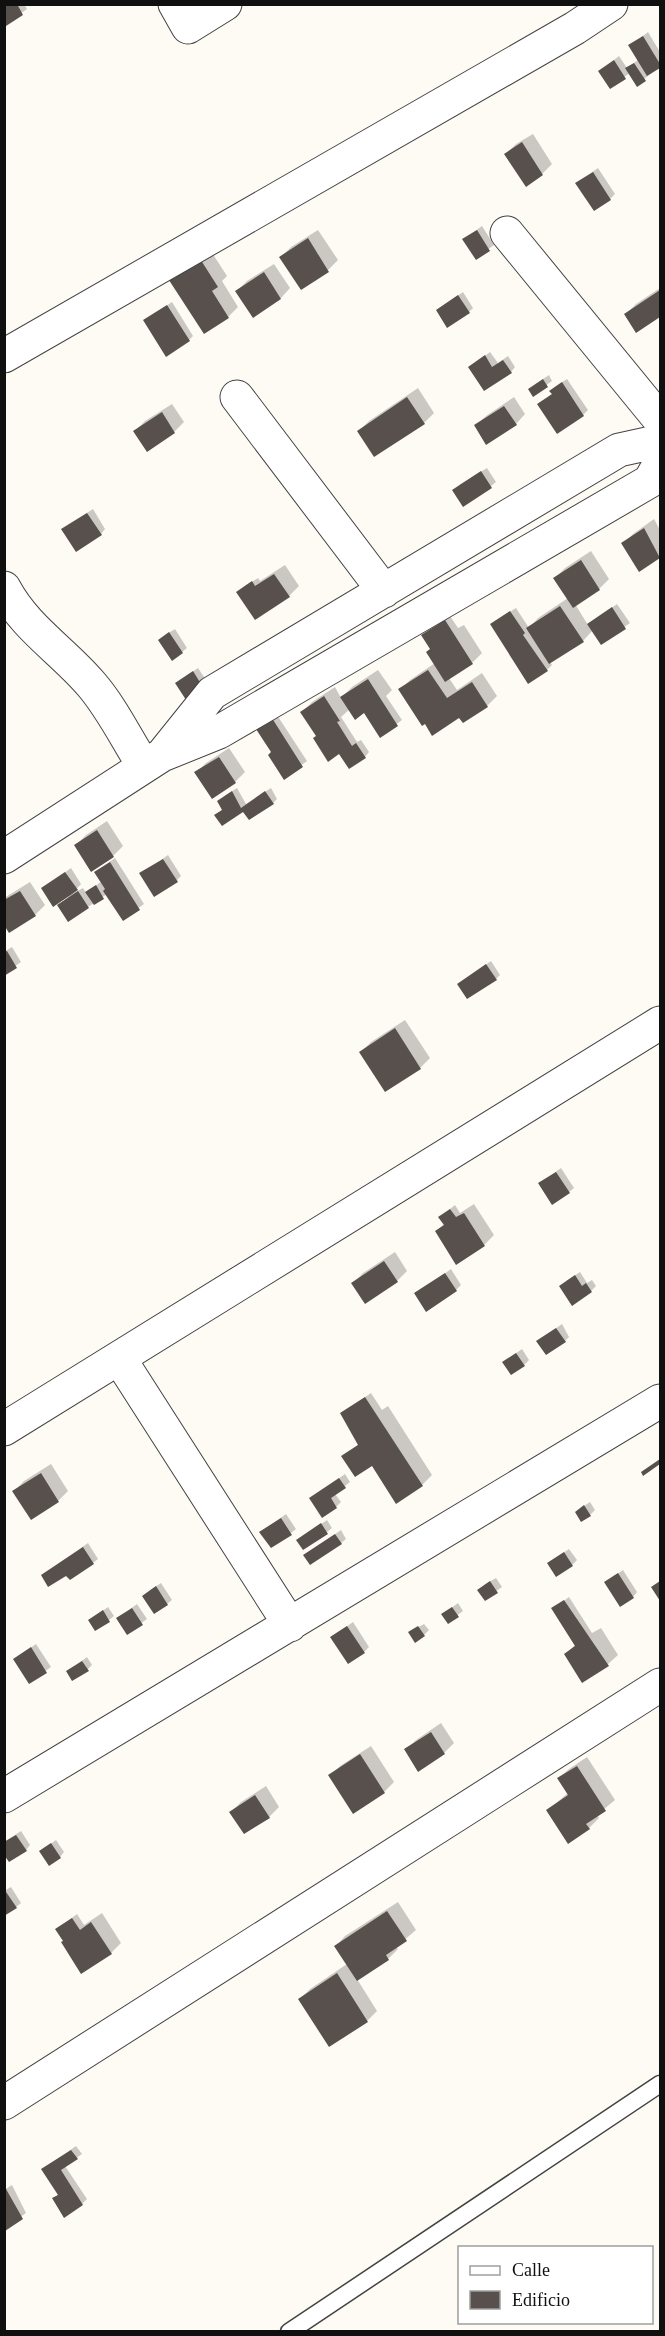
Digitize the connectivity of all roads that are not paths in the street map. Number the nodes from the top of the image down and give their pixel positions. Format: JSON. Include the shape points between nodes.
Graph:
{"nodes":[{"id":1,"x":175,"y":4,"type":"edge"},
{"id":2,"x":225,"y":4,"type":"edge"},
{"id":3,"x":611,"y":4,"type":"edge"},
{"id":4,"x":507,"y":233,"type":"dead end"},
{"id":5,"x":4,"y":356,"type":"edge"},
{"id":6,"x":237,"y":397,"type":"dead end"},
{"id":7,"x":660,"y":420,"type":"edge"},
{"id":8,"x":660,"y":441,"type":"edge"},
{"id":9,"x":660,"y":463,"type":"edge"},
{"id":10,"x":4,"y":588,"type":"edge"},
{"id":11,"x":384,"y":591,"type":"junction"},
{"id":12,"x":153,"y":761,"type":"junction"},
{"id":13,"x":4,"y":857,"type":"edge"},
{"id":14,"x":660,"y":1023,"type":"edge"},
{"id":15,"x":119,"y":1358,"type":"junction"},
{"id":16,"x":660,"y":1401,"type":"edge"},
{"id":17,"x":4,"y":1429,"type":"edge"},
{"id":18,"x":290,"y":1625,"type":"junction"},
{"id":19,"x":660,"y":1685,"type":"edge"},
{"id":20,"x":4,"y":1796,"type":"edge"},
{"id":21,"x":660,"y":2084,"type":"edge"},
{"id":22,"x":4,"y":2103,"type":"edge"},
{"id":23,"x":289,"y":2331,"type":"edge"}],
"edges":[{"from":1,"to":2,"type":"street","via":[[188,27]]},
{"from":3,"to":5,"type":"street"},
{"from":4,"to":7,"type":"street"},
{"from":6,"to":11,"type":"street"},
{"from":8,"to":11,"type":"street","via":[[619,450]]},
{"from":9,"to":12,"type":"street","via":[[650,481],[219,732]]},
{"from":10,"to":12,"type":"street","via":[[25,620],[93,686]]},
{"from":11,"to":12,"type":"street","via":[[212,693]]},
{"from":12,"to":13,"type":"street"},
{"from":14,"to":15,"type":"street"},
{"from":15,"to":17,"type":"street"},
{"from":15,"to":18,"type":"street"},
{"from":16,"to":18,"type":"street"},
{"from":18,"to":20,"type":"street"},
{"from":19,"to":22,"type":"street"},
{"from":21,"to":23,"type":"lane"}]}
